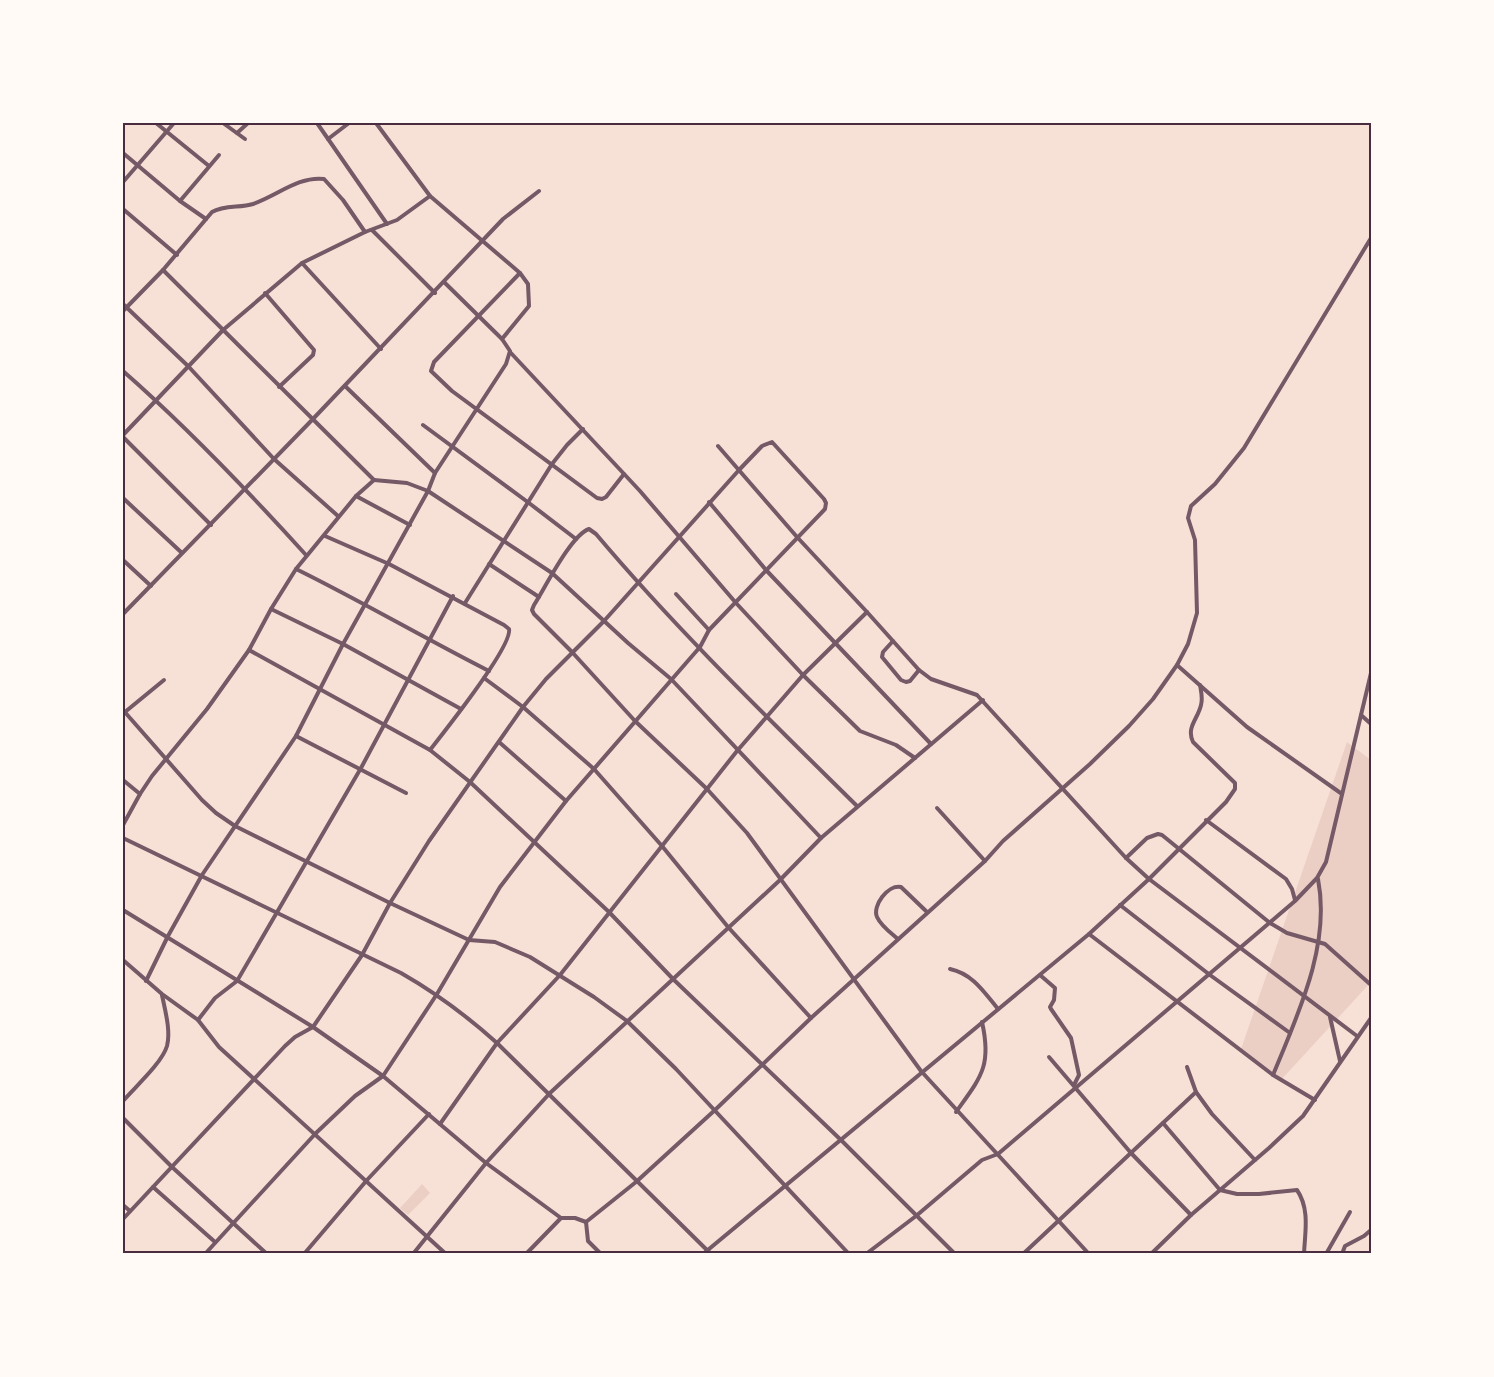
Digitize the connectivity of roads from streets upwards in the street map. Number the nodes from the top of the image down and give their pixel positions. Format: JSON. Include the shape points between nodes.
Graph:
{"nodes":[{"id":1,"x":156,"y":123,"type":"edge"},
{"id":2,"x":174,"y":123,"type":"edge"},
{"id":3,"x":223,"y":123,"type":"edge"},
{"id":4,"x":248,"y":123,"type":"edge"},
{"id":5,"x":316,"y":123,"type":"edge"},
{"id":6,"x":349,"y":123,"type":"edge"},
{"id":7,"x":376,"y":123,"type":"edge"},
{"id":8,"x":167,"y":131,"type":"junction"},
{"id":9,"x":237,"y":133,"type":"junction"},
{"id":10,"x":245,"y":139,"type":"dead end"},
{"id":11,"x":328,"y":139,"type":"junction"},
{"id":12,"x":123,"y":153,"type":"edge"},
{"id":13,"x":219,"y":155,"type":"dead end"},
{"id":14,"x":138,"y":165,"type":"junction"},
{"id":15,"x":209,"y":166,"type":"junction"},
{"id":16,"x":123,"y":182,"type":"edge"},
{"id":17,"x":539,"y":191,"type":"dead end"},
{"id":18,"x":430,"y":196,"type":"junction"},
{"id":19,"x":180,"y":201,"type":"junction"},
{"id":20,"x":123,"y":209,"type":"edge"},
{"id":21,"x":206,"y":219,"type":"junction"},
{"id":22,"x":387,"y":224,"type":"junction"},
{"id":23,"x":372,"y":230,"type":"junction"},
{"id":24,"x":364,"y":232,"type":"junction"},
{"id":25,"x":1371,"y":238,"type":"edge"},
{"id":26,"x":484,"y":242,"type":"junction"},
{"id":27,"x":177,"y":255,"type":"junction"},
{"id":28,"x":302,"y":263,"type":"junction"},
{"id":29,"x":163,"y":270,"type":"junction"},
{"id":30,"x":520,"y":273,"type":"junction"},
{"id":31,"x":444,"y":282,"type":"junction"},
{"id":32,"x":435,"y":292,"type":"junction"},
{"id":33,"x":265,"y":293,"type":"junction"},
{"id":34,"x":125,"y":305,"type":"edge"},
{"id":35,"x":123,"y":312,"type":"edge"},
{"id":36,"x":479,"y":315,"type":"junction"},
{"id":37,"x":223,"y":330,"type":"junction"},
{"id":38,"x":502,"y":339,"type":"junction"},
{"id":39,"x":381,"y":349,"type":"junction"},
{"id":40,"x":510,"y":351,"type":"junction"},
{"id":41,"x":188,"y":366,"type":"junction"},
{"id":42,"x":123,"y":371,"type":"edge"},
{"id":43,"x":345,"y":386,"type":"junction"},
{"id":44,"x":279,"y":387,"type":"junction"},
{"id":45,"x":155,"y":399,"type":"junction"},
{"id":46,"x":476,"y":408,"type":"junction"},
{"id":47,"x":312,"y":420,"type":"junction"},
{"id":48,"x":423,"y":425,"type":"dead end"},
{"id":49,"x":583,"y":429,"type":"junction"},
{"id":50,"x":123,"y":436,"type":"edge"},
{"id":51,"x":718,"y":446,"type":"dead end"},
{"id":52,"x":451,"y":447,"type":"junction"},
{"id":53,"x":274,"y":459,"type":"junction"},
{"id":54,"x":552,"y":464,"type":"junction"},
{"id":55,"x":739,"y":470,"type":"junction"},
{"id":56,"x":435,"y":473,"type":"junction"},
{"id":57,"x":624,"y":474,"type":"junction"},
{"id":58,"x":374,"y":480,"type":"junction"},
{"id":59,"x":245,"y":488,"type":"junction"},
{"id":60,"x":428,"y":491,"type":"junction"},
{"id":61,"x":356,"y":496,"type":"junction"},
{"id":62,"x":123,"y":498,"type":"edge"},
{"id":63,"x":529,"y":502,"type":"junction"},
{"id":64,"x":709,"y":502,"type":"junction"},
{"id":65,"x":338,"y":516,"type":"junction"},
{"id":66,"x":211,"y":525,"type":"junction"},
{"id":67,"x":410,"y":525,"type":"junction"},
{"id":68,"x":325,"y":536,"type":"junction"},
{"id":69,"x":679,"y":537,"type":"junction"},
{"id":70,"x":796,"y":537,"type":"junction"},
{"id":71,"x":576,"y":540,"type":"junction"},
{"id":72,"x":504,"y":541,"type":"junction"},
{"id":73,"x":182,"y":553,"type":"junction"},
{"id":74,"x":306,"y":555,"type":"junction"},
{"id":75,"x":123,"y":560,"type":"edge"},
{"id":76,"x":389,"y":564,"type":"junction"},
{"id":77,"x":489,"y":564,"type":"junction"},
{"id":78,"x":296,"y":568,"type":"junction"},
{"id":79,"x":766,"y":570,"type":"junction"},
{"id":80,"x":552,"y":573,"type":"junction"},
{"id":81,"x":638,"y":583,"type":"junction"},
{"id":82,"x":151,"y":586,"type":"junction"},
{"id":83,"x":676,"y":594,"type":"dead end"},
{"id":84,"x":453,"y":596,"type":"junction"},
{"id":85,"x":539,"y":597,"type":"junction"},
{"id":86,"x":365,"y":603,"type":"junction"},
{"id":87,"x":465,"y":603,"type":"junction"},
{"id":88,"x":736,"y":603,"type":"junction"},
{"id":89,"x":271,"y":609,"type":"junction"},
{"id":90,"x":867,"y":612,"type":"junction"},
{"id":91,"x":123,"y":614,"type":"edge"},
{"id":92,"x":604,"y":621,"type":"junction"},
{"id":93,"x":709,"y":630,"type":"junction"},
{"id":94,"x":430,"y":641,"type":"junction"},
{"id":95,"x":893,"y":641,"type":"junction"},
{"id":96,"x":834,"y":643,"type":"junction"},
{"id":97,"x":343,"y":644,"type":"junction"},
{"id":98,"x":700,"y":647,"type":"junction"},
{"id":99,"x":249,"y":650,"type":"junction"},
{"id":100,"x":572,"y":652,"type":"junction"},
{"id":101,"x":1178,"y":665,"type":"junction"},
{"id":102,"x":489,"y":670,"type":"junction"},
{"id":103,"x":919,"y":670,"type":"junction"},
{"id":104,"x":1371,"y":673,"type":"edge"},
{"id":105,"x":803,"y":675,"type":"junction"},
{"id":106,"x":484,"y":678,"type":"junction"},
{"id":107,"x":409,"y":679,"type":"junction"},
{"id":108,"x":671,"y":679,"type":"junction"},
{"id":109,"x":165,"y":680,"type":"dead end"},
{"id":110,"x":1200,"y":685,"type":"junction"},
{"id":111,"x":320,"y":688,"type":"junction"},
{"id":112,"x":983,"y":700,"type":"junction"},
{"id":113,"x":523,"y":707,"type":"junction"},
{"id":114,"x":461,"y":709,"type":"junction"},
{"id":115,"x":124,"y":711,"type":"edge"},
{"id":116,"x":766,"y":716,"type":"junction"},
{"id":117,"x":1361,"y":716,"type":"junction"},
{"id":118,"x":635,"y":721,"type":"junction"},
{"id":119,"x":384,"y":723,"type":"junction"},
{"id":120,"x":1371,"y":724,"type":"edge"},
{"id":121,"x":296,"y":736,"type":"junction"},
{"id":122,"x":499,"y":742,"type":"junction"},
{"id":123,"x":931,"y":744,"type":"junction"},
{"id":124,"x":430,"y":750,"type":"junction"},
{"id":125,"x":737,"y":751,"type":"junction"},
{"id":126,"x":915,"y":758,"type":"junction"},
{"id":127,"x":166,"y":760,"type":"junction"},
{"id":128,"x":361,"y":768,"type":"junction"},
{"id":129,"x":594,"y":769,"type":"junction"},
{"id":130,"x":123,"y":780,"type":"edge"},
{"id":131,"x":470,"y":782,"type":"junction"},
{"id":132,"x":707,"y":789,"type":"junction"},
{"id":133,"x":1062,"y":789,"type":"junction"},
{"id":134,"x":406,"y":793,"type":"dead end"},
{"id":135,"x":140,"y":794,"type":"junction"},
{"id":136,"x":1342,"y":794,"type":"junction"},
{"id":137,"x":566,"y":801,"type":"junction"},
{"id":138,"x":857,"y":806,"type":"junction"},
{"id":139,"x":937,"y":808,"type":"dead end"},
{"id":140,"x":1206,"y":820,"type":"junction"},
{"id":141,"x":123,"y":825,"type":"edge"},
{"id":142,"x":236,"y":826,"type":"junction"},
{"id":143,"x":821,"y":837,"type":"junction"},
{"id":144,"x":123,"y":838,"type":"edge"},
{"id":145,"x":535,"y":841,"type":"junction"},
{"id":146,"x":662,"y":846,"type":"junction"},
{"id":147,"x":1178,"y":850,"type":"junction"},
{"id":148,"x":1126,"y":858,"type":"junction"},
{"id":149,"x":307,"y":861,"type":"junction"},
{"id":150,"x":985,"y":861,"type":"junction"},
{"id":151,"x":202,"y":875,"type":"junction"},
{"id":152,"x":1317,"y":878,"type":"junction"},
{"id":153,"x":1149,"y":879,"type":"junction"},
{"id":154,"x":780,"y":880,"type":"junction"},
{"id":155,"x":1295,"y":901,"type":"junction"},
{"id":156,"x":390,"y":903,"type":"junction"},
{"id":157,"x":1120,"y":905,"type":"junction"},
{"id":158,"x":123,"y":910,"type":"edge"},
{"id":159,"x":609,"y":912,"type":"junction"},
{"id":160,"x":927,"y":912,"type":"junction"},
{"id":161,"x":277,"y":914,"type":"junction"},
{"id":162,"x":1270,"y":923,"type":"junction"},
{"id":163,"x":728,"y":927,"type":"junction"},
{"id":164,"x":1089,"y":934,"type":"junction"},
{"id":165,"x":168,"y":936,"type":"junction"},
{"id":166,"x":898,"y":939,"type":"junction"},
{"id":167,"x":469,"y":940,"type":"junction"},
{"id":168,"x":1319,"y":942,"type":"junction"},
{"id":169,"x":1240,"y":949,"type":"junction"},
{"id":170,"x":362,"y":955,"type":"junction"},
{"id":171,"x":123,"y":960,"type":"edge"},
{"id":172,"x":950,"y":969,"type":"dead end"},
{"id":173,"x":560,"y":975,"type":"junction"},
{"id":174,"x":1040,"y":975,"type":"junction"},
{"id":175,"x":1210,"y":975,"type":"junction"},
{"id":176,"x":673,"y":978,"type":"junction"},
{"id":177,"x":855,"y":979,"type":"junction"},
{"id":178,"x":146,"y":981,"type":"junction"},
{"id":179,"x":237,"y":981,"type":"junction"},
{"id":180,"x":1371,"y":985,"type":"edge"},
{"id":181,"x":162,"y":994,"type":"junction"},
{"id":182,"x":437,"y":994,"type":"junction"},
{"id":183,"x":1303,"y":997,"type":"junction"},
{"id":184,"x":1177,"y":1000,"type":"junction"},
{"id":185,"x":998,"y":1010,"type":"junction"},
{"id":186,"x":1330,"y":1017,"type":"junction"},
{"id":187,"x":811,"y":1018,"type":"junction"},
{"id":188,"x":1371,"y":1018,"type":"edge"},
{"id":189,"x":198,"y":1020,"type":"junction"},
{"id":190,"x":627,"y":1021,"type":"junction"},
{"id":191,"x":982,"y":1022,"type":"junction"},
{"id":192,"x":313,"y":1027,"type":"junction"},
{"id":193,"x":1290,"y":1033,"type":"junction"},
{"id":194,"x":1358,"y":1036,"type":"junction"},
{"id":195,"x":497,"y":1043,"type":"junction"},
{"id":196,"x":1049,"y":1057,"type":"dead end"},
{"id":197,"x":1340,"y":1062,"type":"junction"},
{"id":198,"x":762,"y":1066,"type":"junction"},
{"id":199,"x":1187,"y":1067,"type":"dead end"},
{"id":200,"x":921,"y":1071,"type":"junction"},
{"id":201,"x":1274,"y":1075,"type":"junction"},
{"id":202,"x":382,"y":1076,"type":"junction"},
{"id":203,"x":255,"y":1079,"type":"junction"},
{"id":204,"x":1074,"y":1086,"type":"junction"},
{"id":205,"x":1196,"y":1092,"type":"junction"},
{"id":206,"x":550,"y":1094,"type":"junction"},
{"id":207,"x":1315,"y":1100,"type":"junction"},
{"id":208,"x":123,"y":1101,"type":"edge"},
{"id":209,"x":715,"y":1110,"type":"junction"},
{"id":210,"x":956,"y":1112,"type":"junction"},
{"id":211,"x":429,"y":1114,"type":"junction"},
{"id":212,"x":123,"y":1118,"type":"edge"},
{"id":213,"x":1164,"y":1123,"type":"junction"},
{"id":214,"x":440,"y":1124,"type":"junction"},
{"id":215,"x":316,"y":1133,"type":"junction"},
{"id":216,"x":842,"y":1141,"type":"junction"},
{"id":217,"x":1131,"y":1153,"type":"junction"},
{"id":218,"x":998,"y":1154,"type":"junction"},
{"id":219,"x":1255,"y":1160,"type":"junction"},
{"id":220,"x":486,"y":1163,"type":"junction"},
{"id":221,"x":172,"y":1167,"type":"junction"},
{"id":222,"x":367,"y":1180,"type":"junction"},
{"id":223,"x":636,"y":1182,"type":"junction"},
{"id":224,"x":153,"y":1187,"type":"junction"},
{"id":225,"x":785,"y":1187,"type":"junction"},
{"id":226,"x":1220,"y":1190,"type":"junction"},
{"id":227,"x":123,"y":1205,"type":"edge"},
{"id":228,"x":130,"y":1211,"type":"junction"},
{"id":229,"x":1350,"y":1212,"type":"dead end"},
{"id":230,"x":1191,"y":1215,"type":"junction"},
{"id":231,"x":916,"y":1216,"type":"junction"},
{"id":232,"x":561,"y":1218,"type":"junction"},
{"id":233,"x":123,"y":1219,"type":"edge"},
{"id":234,"x":1058,"y":1221,"type":"junction"},
{"id":235,"x":233,"y":1222,"type":"junction"},
{"id":236,"x":586,"y":1222,"type":"junction"},
{"id":237,"x":1371,"y":1230,"type":"edge"},
{"id":238,"x":428,"y":1237,"type":"junction"},
{"id":239,"x":215,"y":1242,"type":"junction"},
{"id":240,"x":707,"y":1253,"type":"edge"},
{"id":241,"x":205,"y":1254,"type":"edge"},
{"id":242,"x":267,"y":1254,"type":"edge"},
{"id":243,"x":304,"y":1254,"type":"edge"},
{"id":244,"x":413,"y":1254,"type":"edge"},
{"id":245,"x":446,"y":1254,"type":"edge"},
{"id":246,"x":525,"y":1254,"type":"edge"},
{"id":247,"x":601,"y":1254,"type":"edge"},
{"id":248,"x":849,"y":1254,"type":"edge"},
{"id":249,"x":866,"y":1254,"type":"edge"},
{"id":250,"x":955,"y":1254,"type":"edge"},
{"id":251,"x":1023,"y":1254,"type":"edge"},
{"id":252,"x":1089,"y":1254,"type":"edge"},
{"id":253,"x":1151,"y":1254,"type":"edge"},
{"id":254,"x":1304,"y":1254,"type":"edge"},
{"id":255,"x":1326,"y":1254,"type":"edge"},
{"id":256,"x":1342,"y":1254,"type":"edge"}],
"edges":[{"from":1,"to":8,"type":"street"},
{"from":2,"to":8,"type":"street"},
{"from":3,"to":9,"type":"street"},
{"from":4,"to":9,"type":"street"},
{"from":5,"to":11,"type":"street"},
{"from":6,"to":11,"type":"street"},
{"from":7,"to":18,"type":"street"},
{"from":8,"to":14,"type":"street"},
{"from":8,"to":15,"type":"street"},
{"from":9,"to":10,"type":"street"},
{"from":11,"to":22,"type":"street"},
{"from":12,"to":14,"type":"street"},
{"from":13,"to":15,"type":"street"},
{"from":14,"to":16,"type":"street"},
{"from":14,"to":19,"type":"street"},
{"from":15,"to":19,"type":"street"},
{"from":17,"to":26,"type":"street","via":[[504,219]]},
{"from":18,"to":22,"type":"street"},
{"from":18,"to":26,"type":"street"},
{"from":19,"to":21,"type":"street"},
{"from":20,"to":27,"type":"street"},
{"from":21,"to":24,"type":"street","via":[[219,209],[252,204],[318,178],[328,182]]},
{"from":21,"to":27,"type":"street"},
{"from":22,"to":23,"type":"street"},
{"from":23,"to":24,"type":"street"},
{"from":23,"to":32,"type":"street"},
{"from":24,"to":28,"type":"street"},
{"from":25,"to":101,"type":"street","via":[[1244,448],[1191,506],[1188,518],[1195,540],[1197,613]]},
{"from":26,"to":30,"type":"street"},
{"from":26,"to":31,"type":"street"},
{"from":27,"to":29,"type":"street"},
{"from":28,"to":33,"type":"street"},
{"from":28,"to":39,"type":"street"},
{"from":29,"to":34,"type":"street"},
{"from":29,"to":37,"type":"street"},
{"from":30,"to":36,"type":"street"},
{"from":30,"to":38,"type":"street","via":[[528,284],[529,306]]},
{"from":31,"to":32,"type":"street"},
{"from":31,"to":36,"type":"street"},
{"from":32,"to":39,"type":"street"},
{"from":33,"to":37,"type":"street"},
{"from":33,"to":44,"type":"street","via":[[314,350]]},
{"from":34,"to":35,"type":"street"},
{"from":34,"to":41,"type":"street"},
{"from":36,"to":38,"type":"street"},
{"from":36,"to":46,"type":"street","via":[[431,371]]},
{"from":37,"to":41,"type":"street"},
{"from":37,"to":44,"type":"street"},
{"from":38,"to":40,"type":"street"},
{"from":39,"to":43,"type":"street"},
{"from":40,"to":46,"type":"street","via":[[506,364]]},
{"from":40,"to":49,"type":"street"},
{"from":41,"to":45,"type":"street"},
{"from":41,"to":53,"type":"street"},
{"from":42,"to":45,"type":"street"},
{"from":43,"to":47,"type":"street"},
{"from":43,"to":56,"type":"street"},
{"from":44,"to":47,"type":"street"},
{"from":45,"to":50,"type":"street"},
{"from":45,"to":59,"type":"street"},
{"from":46,"to":52,"type":"street"},
{"from":46,"to":54,"type":"street"},
{"from":47,"to":53,"type":"street"},
{"from":47,"to":58,"type":"street"},
{"from":48,"to":52,"type":"street"},
{"from":49,"to":54,"type":"street"},
{"from":49,"to":57,"type":"street"},
{"from":50,"to":66,"type":"street"},
{"from":51,"to":55,"type":"street"},
{"from":52,"to":56,"type":"street"},
{"from":52,"to":63,"type":"street"},
{"from":53,"to":59,"type":"street"},
{"from":53,"to":65,"type":"street"},
{"from":54,"to":57,"type":"street","via":[[600,499]]},
{"from":54,"to":63,"type":"street"},
{"from":55,"to":64,"type":"street"},
{"from":55,"to":70,"type":"street"},
{"from":55,"to":70,"type":"street","via":[[762,446],[772,442],[824,499],[825,509]]},
{"from":56,"to":60,"type":"street"},
{"from":57,"to":69,"type":"street"},
{"from":58,"to":60,"type":"street","via":[[413,484]]},
{"from":58,"to":61,"type":"street"},
{"from":59,"to":66,"type":"street"},
{"from":59,"to":74,"type":"street"},
{"from":60,"to":67,"type":"street"},
{"from":60,"to":72,"type":"street"},
{"from":61,"to":65,"type":"street"},
{"from":61,"to":67,"type":"street"},
{"from":62,"to":73,"type":"street"},
{"from":63,"to":71,"type":"street"},
{"from":63,"to":72,"type":"street"},
{"from":64,"to":69,"type":"street"},
{"from":64,"to":79,"type":"street"},
{"from":65,"to":68,"type":"street"},
{"from":66,"to":73,"type":"street"},
{"from":67,"to":76,"type":"street"},
{"from":68,"to":74,"type":"street"},
{"from":68,"to":76,"type":"street"},
{"from":69,"to":81,"type":"street"},
{"from":69,"to":88,"type":"street"},
{"from":70,"to":79,"type":"street"},
{"from":70,"to":90,"type":"street"},
{"from":71,"to":80,"type":"street"},
{"from":71,"to":81,"type":"street","via":[[584,531],[591,530]]},
{"from":72,"to":77,"type":"street"},
{"from":72,"to":80,"type":"street"},
{"from":73,"to":82,"type":"street"},
{"from":74,"to":78,"type":"street"},
{"from":75,"to":82,"type":"street"},
{"from":76,"to":84,"type":"street"},
{"from":76,"to":86,"type":"street"},
{"from":77,"to":85,"type":"street"},
{"from":77,"to":87,"type":"street"},
{"from":78,"to":86,"type":"street"},
{"from":78,"to":89,"type":"street"},
{"from":79,"to":88,"type":"street"},
{"from":79,"to":96,"type":"street"},
{"from":80,"to":85,"type":"street"},
{"from":80,"to":92,"type":"street"},
{"from":81,"to":92,"type":"street"},
{"from":81,"to":98,"type":"street"},
{"from":82,"to":91,"type":"street"},
{"from":83,"to":93,"type":"street"},
{"from":84,"to":87,"type":"street"},
{"from":84,"to":94,"type":"street"},
{"from":85,"to":100,"type":"street","via":[[532,610]]},
{"from":86,"to":94,"type":"street"},
{"from":86,"to":97,"type":"street"},
{"from":87,"to":102,"type":"street","via":[[510,632]]},
{"from":88,"to":93,"type":"street"},
{"from":88,"to":105,"type":"street"},
{"from":89,"to":97,"type":"street"},
{"from":89,"to":99,"type":"street"},
{"from":90,"to":95,"type":"street"},
{"from":90,"to":96,"type":"street"},
{"from":92,"to":100,"type":"street"},
{"from":92,"to":108,"type":"street"},
{"from":93,"to":98,"type":"street"},
{"from":94,"to":102,"type":"street"},
{"from":94,"to":107,"type":"street"},
{"from":95,"to":103,"type":"street"},
{"from":95,"to":103,"type":"street","via":[[883,652],[886,663],[906,682]]},
{"from":96,"to":105,"type":"street"},
{"from":96,"to":123,"type":"street"},
{"from":97,"to":107,"type":"street"},
{"from":97,"to":111,"type":"street"},
{"from":98,"to":108,"type":"street"},
{"from":98,"to":116,"type":"street"},
{"from":99,"to":111,"type":"street"},
{"from":99,"to":127,"type":"street"},
{"from":100,"to":113,"type":"street"},
{"from":100,"to":118,"type":"street"},
{"from":101,"to":110,"type":"street"},
{"from":101,"to":133,"type":"street","via":[[1129,726]]},
{"from":102,"to":106,"type":"street"},
{"from":103,"to":112,"type":"street","via":[[931,679],[971,691]]},
{"from":104,"to":117,"type":"street"},
{"from":105,"to":116,"type":"street"},
{"from":105,"to":126,"type":"street","via":[[860,731],[896,745]]},
{"from":106,"to":113,"type":"street"},
{"from":106,"to":114,"type":"street"},
{"from":107,"to":114,"type":"street"},
{"from":107,"to":119,"type":"street"},
{"from":108,"to":118,"type":"street"},
{"from":108,"to":125,"type":"street"},
{"from":109,"to":115,"type":"street"},
{"from":110,"to":136,"type":"street","via":[[1247,727]]},
{"from":110,"to":140,"type":"street","via":[[1202,702],[1190,729],[1191,739],[1236,786],[1226,802]]},
{"from":111,"to":119,"type":"street"},
{"from":111,"to":121,"type":"street"},
{"from":112,"to":123,"type":"street"},
{"from":112,"to":133,"type":"street"},
{"from":113,"to":122,"type":"street"},
{"from":113,"to":129,"type":"street"},
{"from":114,"to":124,"type":"street"},
{"from":115,"to":127,"type":"street"},
{"from":116,"to":125,"type":"street"},
{"from":116,"to":138,"type":"street"},
{"from":117,"to":120,"type":"street"},
{"from":117,"to":136,"type":"street"},
{"from":118,"to":129,"type":"street"},
{"from":118,"to":132,"type":"street"},
{"from":119,"to":124,"type":"street"},
{"from":119,"to":128,"type":"street"},
{"from":121,"to":128,"type":"street"},
{"from":121,"to":142,"type":"street"},
{"from":122,"to":131,"type":"street"},
{"from":122,"to":137,"type":"street"},
{"from":123,"to":126,"type":"street"},
{"from":124,"to":131,"type":"street"},
{"from":125,"to":132,"type":"street"},
{"from":125,"to":143,"type":"street"},
{"from":126,"to":138,"type":"street"},
{"from":127,"to":135,"type":"street"},
{"from":127,"to":142,"type":"street","via":[[202,800]]},
{"from":128,"to":134,"type":"street"},
{"from":128,"to":149,"type":"street"},
{"from":129,"to":137,"type":"street"},
{"from":129,"to":146,"type":"street"},
{"from":130,"to":135,"type":"street"},
{"from":131,"to":145,"type":"street"},
{"from":131,"to":156,"type":"street"},
{"from":132,"to":146,"type":"street"},
{"from":132,"to":154,"type":"street","via":[[747,832]]},
{"from":133,"to":148,"type":"street"},
{"from":133,"to":150,"type":"street"},
{"from":135,"to":141,"type":"street"},
{"from":136,"to":152,"type":"street","via":[[1326,862]]},
{"from":137,"to":145,"type":"street"},
{"from":138,"to":143,"type":"street"},
{"from":139,"to":150,"type":"street"},
{"from":140,"to":147,"type":"street"},
{"from":140,"to":155,"type":"street","via":[[1286,879]]},
{"from":142,"to":149,"type":"street"},
{"from":142,"to":151,"type":"street"},
{"from":143,"to":154,"type":"street"},
{"from":144,"to":151,"type":"street"},
{"from":145,"to":159,"type":"street"},
{"from":145,"to":167,"type":"street","via":[[500,887]]},
{"from":146,"to":159,"type":"street"},
{"from":146,"to":163,"type":"street"},
{"from":147,"to":148,"type":"street","via":[[1158,834]]},
{"from":147,"to":153,"type":"street"},
{"from":147,"to":162,"type":"street"},
{"from":148,"to":153,"type":"street"},
{"from":149,"to":156,"type":"street"},
{"from":149,"to":161,"type":"street"},
{"from":150,"to":160,"type":"street"},
{"from":151,"to":161,"type":"street"},
{"from":151,"to":165,"type":"street"},
{"from":152,"to":155,"type":"street"},
{"from":152,"to":168,"type":"street","via":[[1321,895]]},
{"from":153,"to":157,"type":"street"},
{"from":153,"to":169,"type":"street"},
{"from":154,"to":163,"type":"street"},
{"from":154,"to":177,"type":"street"},
{"from":155,"to":162,"type":"street"},
{"from":156,"to":167,"type":"street"},
{"from":156,"to":170,"type":"street"},
{"from":157,"to":164,"type":"street"},
{"from":157,"to":175,"type":"street"},
{"from":158,"to":165,"type":"street"},
{"from":159,"to":173,"type":"street"},
{"from":159,"to":176,"type":"street"},
{"from":160,"to":166,"type":"street"},
{"from":160,"to":166,"type":"street","via":[[901,886],[889,888],[876,914]]},
{"from":161,"to":170,"type":"street"},
{"from":161,"to":179,"type":"street"},
{"from":162,"to":168,"type":"street","via":[[1287,933]]},
{"from":162,"to":169,"type":"street"},
{"from":163,"to":176,"type":"street"},
{"from":163,"to":187,"type":"street"},
{"from":164,"to":174,"type":"street"},
{"from":164,"to":184,"type":"street"},
{"from":165,"to":178,"type":"street"},
{"from":165,"to":179,"type":"street"},
{"from":166,"to":177,"type":"street"},
{"from":167,"to":173,"type":"street","via":[[502,944]]},
{"from":167,"to":182,"type":"street"},
{"from":168,"to":180,"type":"street"},
{"from":168,"to":183,"type":"street"},
{"from":169,"to":175,"type":"street"},
{"from":169,"to":183,"type":"street"},
{"from":170,"to":182,"type":"street"},
{"from":170,"to":192,"type":"street"},
{"from":171,"to":178,"type":"street"},
{"from":172,"to":185,"type":"street","via":[[972,978]]},
{"from":173,"to":190,"type":"street"},
{"from":173,"to":195,"type":"street"},
{"from":174,"to":185,"type":"street"},
{"from":174,"to":204,"type":"street","via":[[1054,988],[1051,1010],[1071,1038],[1079,1076]]},
{"from":175,"to":184,"type":"street"},
{"from":175,"to":193,"type":"street"},
{"from":176,"to":190,"type":"street"},
{"from":176,"to":198,"type":"street"},
{"from":177,"to":187,"type":"street"},
{"from":177,"to":200,"type":"street"},
{"from":178,"to":181,"type":"street"},
{"from":179,"to":189,"type":"street","via":[[215,998]]},
{"from":179,"to":192,"type":"street"},
{"from":181,"to":189,"type":"street"},
{"from":181,"to":208,"type":"street","via":[[167,1022],[164,1054]]},
{"from":182,"to":195,"type":"street"},
{"from":182,"to":202,"type":"street"},
{"from":183,"to":186,"type":"street"},
{"from":183,"to":193,"type":"street"},
{"from":184,"to":201,"type":"street"},
{"from":184,"to":204,"type":"street"},
{"from":185,"to":191,"type":"street"},
{"from":186,"to":194,"type":"street"},
{"from":186,"to":197,"type":"street"},
{"from":187,"to":198,"type":"street"},
{"from":188,"to":194,"type":"street"},
{"from":189,"to":203,"type":"street","via":[[213,1041]]},
{"from":190,"to":206,"type":"street"},
{"from":190,"to":209,"type":"street"},
{"from":191,"to":200,"type":"street"},
{"from":191,"to":210,"type":"street","via":[[987,1044],[984,1064]]},
{"from":192,"to":202,"type":"street"},
{"from":192,"to":203,"type":"street","via":[[285,1046]]},
{"from":193,"to":201,"type":"street"},
{"from":194,"to":197,"type":"street"},
{"from":195,"to":206,"type":"street"},
{"from":195,"to":214,"type":"street"},
{"from":196,"to":204,"type":"street"},
{"from":197,"to":207,"type":"street"},
{"from":198,"to":209,"type":"street"},
{"from":198,"to":216,"type":"street"},
{"from":199,"to":205,"type":"street"},
{"from":200,"to":210,"type":"street"},
{"from":200,"to":216,"type":"street"},
{"from":201,"to":207,"type":"street"},
{"from":202,"to":211,"type":"street"},
{"from":202,"to":215,"type":"street"},
{"from":203,"to":215,"type":"street"},
{"from":203,"to":221,"type":"street"},
{"from":204,"to":217,"type":"street"},
{"from":204,"to":218,"type":"street"},
{"from":205,"to":213,"type":"street"},
{"from":205,"to":219,"type":"street"},
{"from":206,"to":220,"type":"street"},
{"from":206,"to":223,"type":"street"},
{"from":207,"to":219,"type":"street"},
{"from":209,"to":223,"type":"street"},
{"from":209,"to":225,"type":"street"},
{"from":210,"to":218,"type":"street"},
{"from":211,"to":214,"type":"street"},
{"from":211,"to":222,"type":"street"},
{"from":212,"to":221,"type":"street"},
{"from":213,"to":217,"type":"street"},
{"from":213,"to":226,"type":"street"},
{"from":214,"to":220,"type":"street"},
{"from":215,"to":222,"type":"street"},
{"from":215,"to":235,"type":"street"},
{"from":216,"to":225,"type":"street"},
{"from":216,"to":231,"type":"street"},
{"from":217,"to":230,"type":"street"},
{"from":217,"to":234,"type":"street"},
{"from":218,"to":231,"type":"street","via":[[982,1160]]},
{"from":218,"to":234,"type":"street"},
{"from":219,"to":226,"type":"street"},
{"from":220,"to":232,"type":"street"},
{"from":220,"to":238,"type":"street"},
{"from":221,"to":224,"type":"street"},
{"from":221,"to":235,"type":"street"},
{"from":222,"to":238,"type":"street"},
{"from":222,"to":243,"type":"street"},
{"from":223,"to":236,"type":"street"},
{"from":223,"to":240,"type":"street"},
{"from":224,"to":228,"type":"street"},
{"from":224,"to":239,"type":"street"},
{"from":225,"to":240,"type":"street"},
{"from":225,"to":248,"type":"street"},
{"from":226,"to":230,"type":"street"},
{"from":226,"to":254,"type":"street","via":[[1237,1194],[1298,1190],[1306,1214]]},
{"from":227,"to":228,"type":"street"},
{"from":228,"to":233,"type":"street"},
{"from":229,"to":255,"type":"street"},
{"from":230,"to":253,"type":"street"},
{"from":231,"to":249,"type":"street"},
{"from":231,"to":250,"type":"street"},
{"from":232,"to":236,"type":"street"},
{"from":232,"to":246,"type":"street"},
{"from":234,"to":251,"type":"street"},
{"from":234,"to":252,"type":"street"},
{"from":235,"to":239,"type":"street"},
{"from":235,"to":242,"type":"street"},
{"from":236,"to":247,"type":"street","via":[[588,1241]]},
{"from":237,"to":256,"type":"street","via":[[1345,1246]]},
{"from":238,"to":244,"type":"street"},
{"from":238,"to":245,"type":"street"},
{"from":239,"to":241,"type":"street"}]}
